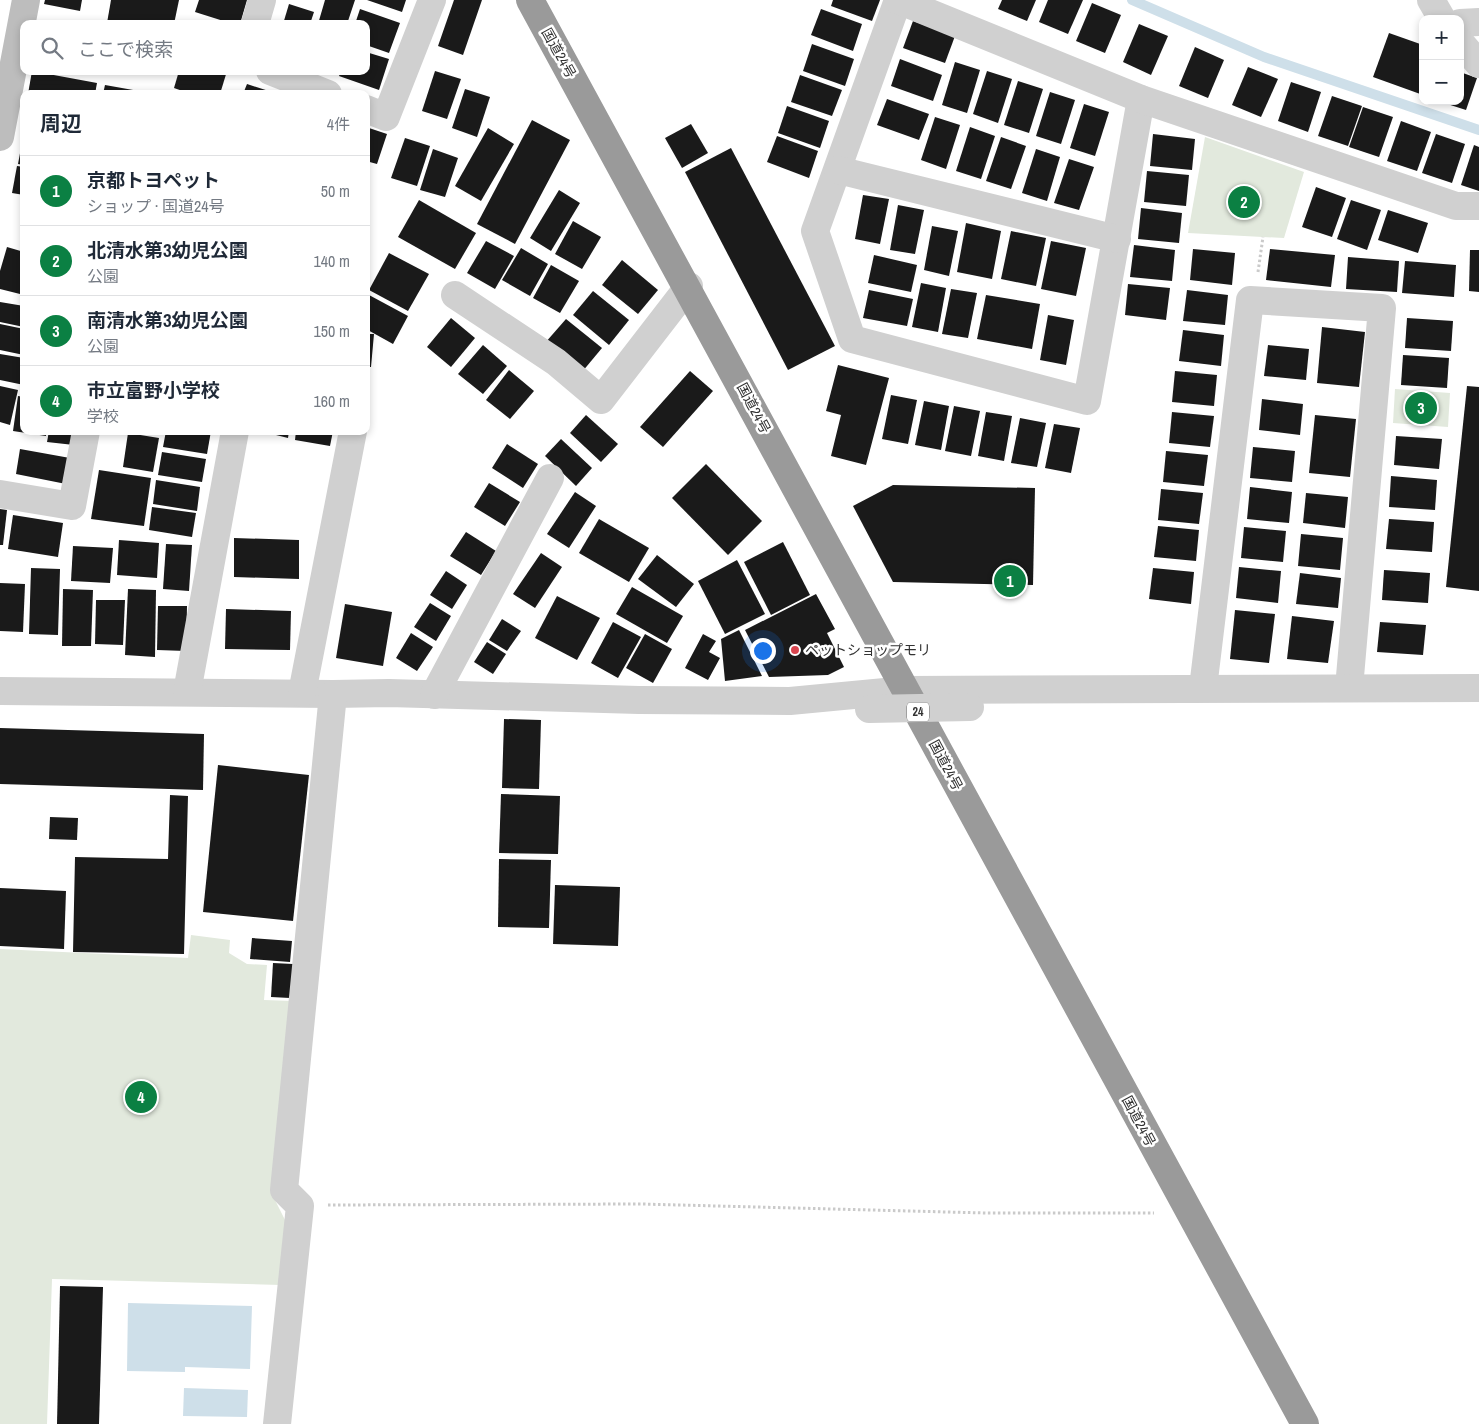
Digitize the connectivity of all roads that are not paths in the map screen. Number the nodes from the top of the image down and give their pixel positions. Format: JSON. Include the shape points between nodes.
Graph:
{"nodes":[{"id":1,"x":26,"y":0,"type":"edge"},
{"id":2,"x":262,"y":0,"type":"edge"},
{"id":3,"x":432,"y":0,"type":"edge"},
{"id":4,"x":530,"y":0,"type":"edge"},
{"id":5,"x":898,"y":0,"type":"edge"},
{"id":6,"x":1431,"y":0,"type":"edge"},
{"id":7,"x":1440,"y":15,"type":"edge"},
{"id":8,"x":22,"y":20,"type":"edge"},
{"id":9,"x":256,"y":20,"type":"edge"},
{"id":10,"x":1479,"y":22,"type":"edge"},
{"id":11,"x":1464,"y":23,"type":"edge"},
{"id":12,"x":20,"y":30,"type":"edge"},
{"id":13,"x":1464,"y":47,"type":"edge"},
{"id":14,"x":1479,"y":64,"type":"edge"},
{"id":15,"x":280,"y":75,"type":"edge"},
{"id":16,"x":318,"y":90,"type":"edge"},
{"id":17,"x":1142,"y":99,"type":"junction"},
{"id":18,"x":370,"y":111,"type":"edge"},
{"id":19,"x":2,"y":121,"type":"edge"},
{"id":20,"x":838,"y":170,"type":"junction"},
{"id":21,"x":1479,"y":206,"type":"edge"},
{"id":22,"x":1117,"y":239,"type":"junction"},
{"id":23,"x":689,"y":286,"type":"junction"},
{"id":24,"x":455,"y":295,"type":"dead end"},
{"id":25,"x":85,"y":435,"type":"edge"},
{"id":26,"x":233,"y":435,"type":"edge"},
{"id":27,"x":352,"y":435,"type":"edge"},
{"id":28,"x":550,"y":478,"type":"dead end"},
{"id":29,"x":0,"y":494,"type":"edge"},
{"id":30,"x":1203,"y":688,"type":"junction"},
{"id":31,"x":1349,"y":688,"type":"junction"},
{"id":32,"x":1479,"y":688,"type":"edge"},
{"id":33,"x":906,"y":690,"type":"junction"},
{"id":34,"x":0,"y":691,"type":"edge"},
{"id":35,"x":188,"y":692,"type":"junction"},
{"id":36,"x":302,"y":693,"type":"junction"},
{"id":37,"x":333,"y":694,"type":"junction"},
{"id":38,"x":434,"y":695,"type":"junction"},
{"id":39,"x":970,"y":707,"type":"dead end"},
{"id":40,"x":869,"y":709,"type":"dead end"},
{"id":41,"x":277,"y":1424,"type":"edge"},
{"id":42,"x":1305,"y":1424,"type":"edge"}],
"edges":[{"from":1,"to":8,"type":"main road"},
{"from":2,"to":9,"type":"street"},
{"from":3,"to":18,"type":"street","via":[[386,117]]},
{"from":4,"to":23,"type":"highway","name":"国道24号","number":"24"},
{"from":5,"to":17,"type":"street"},
{"from":5,"to":20,"type":"street"},
{"from":6,"to":7,"type":"street"},
{"from":10,"to":11,"type":"street"},
{"from":12,"to":19,"type":"main road"},
{"from":13,"to":14,"type":"street"},
{"from":15,"to":16,"type":"street"},
{"from":17,"to":21,"type":"street","via":[[1456,206]]},
{"from":17,"to":22,"type":"street"},
{"from":20,"to":22,"type":"street"},
{"from":20,"to":22,"type":"street","via":[[815,231],[852,339],[1087,401]]},
{"from":23,"to":24,"type":"street","via":[[600,400],[556,362]]},
{"from":23,"to":33,"type":"highway","name":"国道24号","number":"24"},
{"from":25,"to":29,"type":"street","via":[[72,506]]},
{"from":26,"to":35,"type":"street"},
{"from":27,"to":36,"type":"street"},
{"from":28,"to":38,"type":"street"},
{"from":30,"to":31,"type":"street"},
{"from":30,"to":31,"type":"street","via":[[1250,300],[1382,308]]},
{"from":30,"to":33,"type":"street"},
{"from":31,"to":32,"type":"street"},
{"from":33,"to":38,"type":"street","via":[[790,701]]},
{"from":33,"to":42,"type":"highway","name":"国道24号","number":"24"},
{"from":34,"to":35,"type":"street"},
{"from":35,"to":36,"type":"street"},
{"from":36,"to":37,"type":"street"},
{"from":37,"to":38,"type":"street"},
{"from":37,"to":41,"type":"street","via":[[284,1190],[300,1206]]},
{"from":39,"to":40,"type":"street","bridge":true}]}
